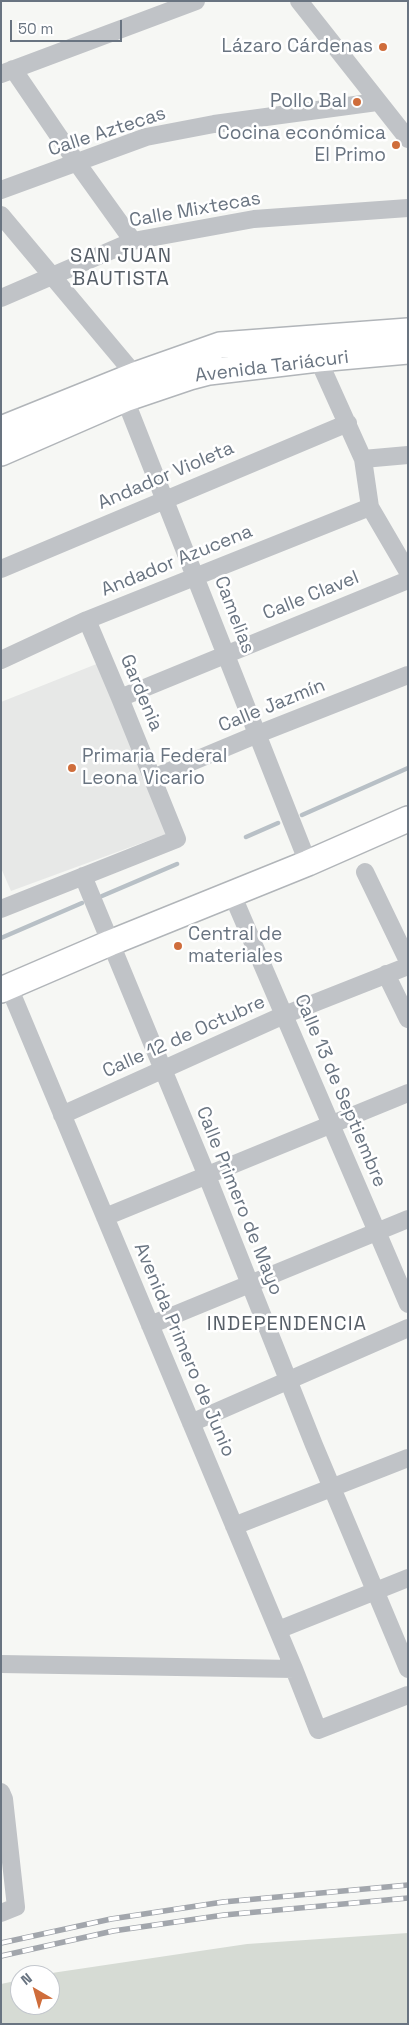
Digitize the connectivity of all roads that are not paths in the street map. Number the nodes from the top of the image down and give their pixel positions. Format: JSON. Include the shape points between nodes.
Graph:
{"nodes":[{"id":1,"x":196,"y":1,"type":"edge"},
{"id":2,"x":299,"y":1,"type":"edge"},
{"id":3,"x":7,"y":71,"type":"edge"},
{"id":4,"x":377,"y":102,"type":"junction"},
{"id":5,"x":401,"y":118,"type":"edge"},
{"id":6,"x":408,"y":139,"type":"edge"},
{"id":7,"x":77,"y":163,"type":"junction"},
{"id":8,"x":1,"y":190,"type":"edge"},
{"id":9,"x":408,"y":208,"type":"edge"},
{"id":10,"x":1,"y":215,"type":"edge"},
{"id":11,"x":133,"y":241,"type":"junction"},
{"id":12,"x":51,"y":275,"type":"junction"},
{"id":13,"x":1,"y":298,"type":"edge"},
{"id":14,"x":408,"y":331,"type":"edge"},
{"id":15,"x":408,"y":351,"type":"edge"},
{"id":16,"x":318,"y":359,"type":"junction"},
{"id":17,"x":126,"y":386,"type":"junction"},
{"id":18,"x":348,"y":423,"type":"junction"},
{"id":19,"x":1,"y":430,"type":"edge"},
{"id":20,"x":1,"y":453,"type":"edge"},
{"id":21,"x":408,"y":455,"type":"edge"},
{"id":22,"x":363,"y":458,"type":"junction"},
{"id":23,"x":165,"y":500,"type":"junction"},
{"id":24,"x":370,"y":506,"type":"junction"},
{"id":25,"x":1,"y":569,"type":"edge"},
{"id":26,"x":408,"y":572,"type":"edge"},
{"id":27,"x":196,"y":577,"type":"junction"},
{"id":28,"x":408,"y":580,"type":"edge"},
{"id":29,"x":87,"y":620,"type":"junction"},
{"id":30,"x":226,"y":654,"type":"junction"},
{"id":31,"x":1,"y":660,"type":"edge"},
{"id":32,"x":408,"y":675,"type":"edge"},
{"id":33,"x":120,"y":698,"type":"junction"},
{"id":34,"x":258,"y":734,"type":"junction"},
{"id":35,"x":153,"y":778,"type":"junction"},
{"id":36,"x":408,"y":820,"type":"edge"},
{"id":37,"x":308,"y":863,"type":"junction"},
{"id":38,"x":365,"y":872,"type":"dead end"},
{"id":39,"x":84,"y":876,"type":"junction"},
{"id":40,"x":232,"y":894,"type":"junction"},
{"id":41,"x":1,"y":909,"type":"edge"},
{"id":42,"x":110,"y":943,"type":"junction"},
{"id":43,"x":408,"y":961,"type":"edge"},
{"id":44,"x":408,"y":966,"type":"edge"},
{"id":45,"x":386,"y":974,"type":"junction"},
{"id":46,"x":5,"y":988,"type":"edge"},
{"id":47,"x":284,"y":1015,"type":"junction"},
{"id":48,"x":408,"y":1019,"type":"edge"},
{"id":49,"x":161,"y":1069,"type":"junction"},
{"id":50,"x":408,"y":1093,"type":"edge"},
{"id":51,"x":62,"y":1115,"type":"junction"},
{"id":52,"x":332,"y":1123,"type":"junction"},
{"id":53,"x":207,"y":1176,"type":"junction"},
{"id":54,"x":105,"y":1217,"type":"junction"},
{"id":55,"x":408,"y":1219,"type":"edge"},
{"id":56,"x":377,"y":1232,"type":"junction"},
{"id":57,"x":250,"y":1284,"type":"junction"},
{"id":58,"x":408,"y":1304,"type":"edge"},
{"id":59,"x":150,"y":1325,"type":"junction"},
{"id":60,"x":408,"y":1328,"type":"edge"},
{"id":61,"x":289,"y":1381,"type":"junction"},
{"id":62,"x":191,"y":1423,"type":"junction"},
{"id":63,"x":408,"y":1458,"type":"edge"},
{"id":64,"x":333,"y":1487,"type":"junction"},
{"id":65,"x":234,"y":1526,"type":"junction"},
{"id":66,"x":408,"y":1578,"type":"edge"},
{"id":67,"x":376,"y":1591,"type":"junction"},
{"id":68,"x":278,"y":1630,"type":"junction"},
{"id":69,"x":1,"y":1664,"type":"edge"},
{"id":70,"x":294,"y":1669,"type":"junction"},
{"id":71,"x":408,"y":1669,"type":"edge"},
{"id":72,"x":408,"y":1696,"type":"edge"},
{"id":73,"x":1,"y":1792,"type":"edge"},
{"id":74,"x":1,"y":1912,"type":"edge"}],
"edges":[{"from":1,"to":3,"type":"street"},
{"from":2,"to":4,"type":"street"},
{"from":3,"to":7,"type":"street"},
{"from":4,"to":5,"type":"street"},
{"from":4,"to":7,"type":"street","name":"Calle Aztecas","via":[[214,124],[146,137]]},
{"from":5,"to":6,"type":"street"},
{"from":7,"to":8,"type":"street","name":"Calle Aztecas"},
{"from":7,"to":11,"type":"street"},
{"from":9,"to":11,"type":"street","name":"Calle Mixtecas","via":[[254,219]]},
{"from":10,"to":12,"type":"street","name":"Camelias"},
{"from":11,"to":12,"type":"street","name":"Calle Mixtecas"},
{"from":12,"to":13,"type":"street","name":"Calle Mixtecas"},
{"from":12,"to":17,"type":"street","name":"Camelias"},
{"from":14,"to":17,"type":"street","name":"Avenida Tariácuri","via":[[220,345]]},
{"from":15,"to":16,"type":"street","name":"Avenida Tariácuri"},
{"from":16,"to":17,"type":"street","name":"Avenida Tariácuri"},
{"from":16,"to":18,"type":"street"},
{"from":17,"to":19,"type":"street","name":"Avenida Tariácuri"},
{"from":17,"to":20,"type":"street","name":"Avenida Tariácuri"},
{"from":17,"to":23,"type":"street","name":"Camelias"},
{"from":18,"to":22,"type":"street"},
{"from":18,"to":23,"type":"street","name":"Andador Violeta"},
{"from":21,"to":22,"type":"street"},
{"from":22,"to":24,"type":"street"},
{"from":23,"to":25,"type":"street","name":"Andador Violeta"},
{"from":23,"to":27,"type":"street","name":"Camelias"},
{"from":24,"to":26,"type":"street"},
{"from":24,"to":27,"type":"street","name":"Andador Azucena"},
{"from":27,"to":29,"type":"street","name":"Andador Azucena"},
{"from":27,"to":30,"type":"street","name":"Camelias"},
{"from":28,"to":30,"type":"street","name":"Calle Clavel"},
{"from":29,"to":31,"type":"street","name":"Andador Azucena"},
{"from":29,"to":33,"type":"street","name":"Gardenia"},
{"from":30,"to":33,"type":"street","name":"Calle Clavel"},
{"from":30,"to":34,"type":"street","name":"Camelias"},
{"from":32,"to":34,"type":"street","name":"Calle Jazmín"},
{"from":33,"to":35,"type":"street","name":"Gardenia"},
{"from":34,"to":35,"type":"street","name":"Calle Jazmín"},
{"from":34,"to":37,"type":"street","name":"Camelias"},
{"from":35,"to":39,"type":"street","name":"Gardenia","via":[[176,840]]},
{"from":36,"to":37,"type":"street"},
{"from":37,"to":40,"type":"street"},
{"from":38,"to":43,"type":"street"},
{"from":39,"to":41,"type":"street"},
{"from":39,"to":42,"type":"street","name":"Calle Primero de Mayo"},
{"from":40,"to":42,"type":"street"},
{"from":40,"to":47,"type":"street","name":"Calle 13 de Septiembre"},
{"from":42,"to":46,"type":"street"},
{"from":42,"to":49,"type":"street","name":"Calle Primero de Mayo"},
{"from":44,"to":45,"type":"street","name":"Calle 12 de Octubre"},
{"from":45,"to":47,"type":"street","name":"Calle 12 de Octubre"},
{"from":45,"to":48,"type":"street"},
{"from":46,"to":51,"type":"street","name":"Avenida Primero de Junio"},
{"from":47,"to":49,"type":"street","name":"Calle 12 de Octubre"},
{"from":47,"to":52,"type":"street","name":"Calle 13 de Septiembre"},
{"from":49,"to":51,"type":"street","name":"Calle 12 de Octubre"},
{"from":49,"to":53,"type":"street","name":"Calle Primero de Mayo"},
{"from":50,"to":52,"type":"street"},
{"from":51,"to":54,"type":"street","name":"Avenida Primero de Junio"},
{"from":52,"to":53,"type":"street"},
{"from":52,"to":56,"type":"street","name":"Calle 13 de Septiembre"},
{"from":53,"to":54,"type":"street"},
{"from":53,"to":57,"type":"street","name":"Calle Primero de Mayo"},
{"from":54,"to":59,"type":"street","name":"Avenida Primero de Junio"},
{"from":55,"to":56,"type":"street"},
{"from":56,"to":57,"type":"street"},
{"from":56,"to":58,"type":"street","name":"Calle 13 de Septiembre"},
{"from":57,"to":59,"type":"street"},
{"from":57,"to":61,"type":"street","name":"Calle Primero de Mayo"},
{"from":59,"to":62,"type":"street","name":"Avenida Primero de Junio"},
{"from":60,"to":61,"type":"street"},
{"from":61,"to":62,"type":"street"},
{"from":61,"to":64,"type":"street","name":"Calle Primero de Mayo"},
{"from":62,"to":65,"type":"street","name":"Avenida Primero de Junio"},
{"from":63,"to":64,"type":"street"},
{"from":64,"to":65,"type":"street"},
{"from":64,"to":67,"type":"street","name":"Calle Primero de Mayo"},
{"from":65,"to":68,"type":"street","name":"Avenida Primero de Junio"},
{"from":66,"to":67,"type":"street"},
{"from":67,"to":68,"type":"street"},
{"from":67,"to":71,"type":"street","name":"Calle Primero de Mayo"},
{"from":68,"to":70,"type":"street","name":"Avenida Primero de Junio"},
{"from":69,"to":70,"type":"street"},
{"from":70,"to":72,"type":"street","name":"Avenida Primero de Junio","via":[[318,1730]]},
{"from":73,"to":74,"type":"street","via":[[16,1907]]}]}
